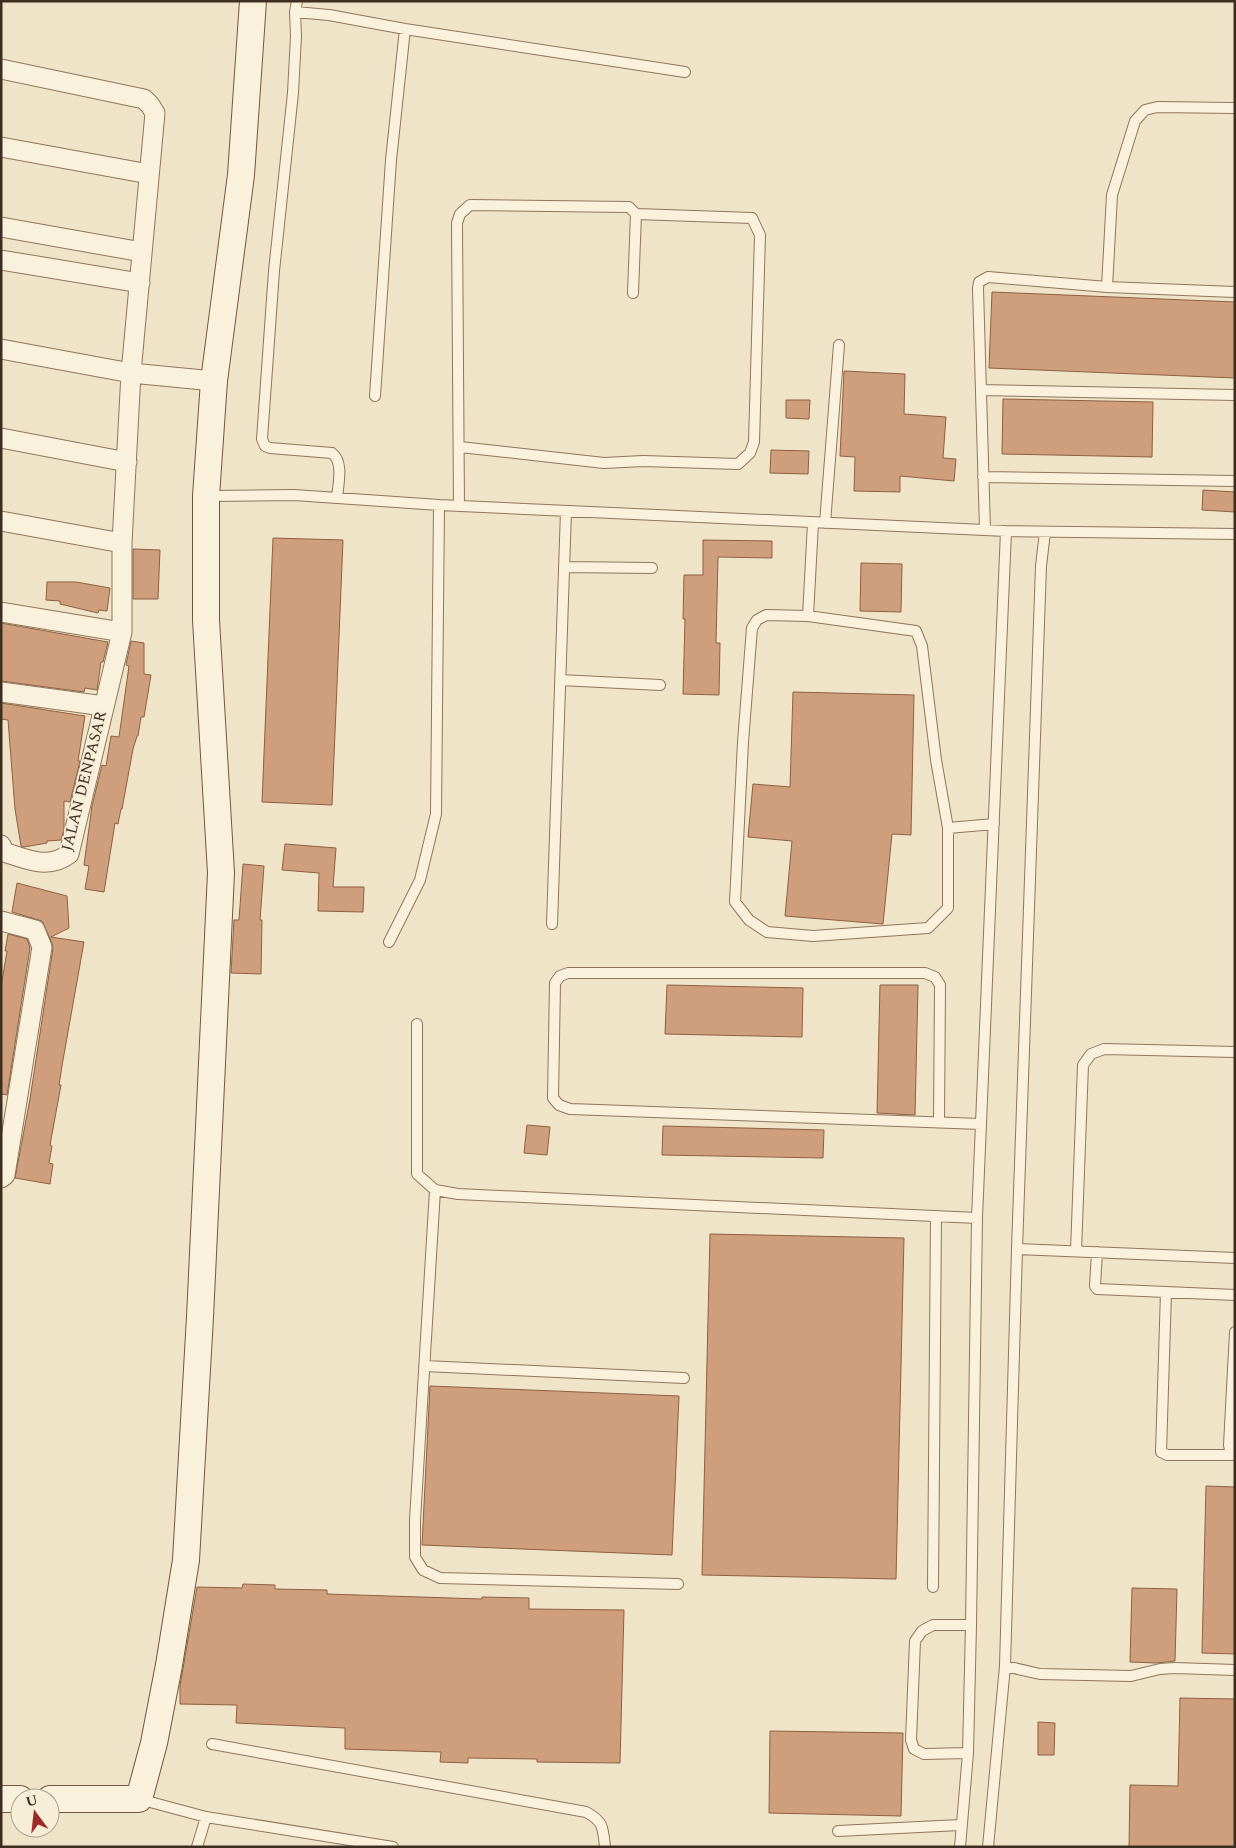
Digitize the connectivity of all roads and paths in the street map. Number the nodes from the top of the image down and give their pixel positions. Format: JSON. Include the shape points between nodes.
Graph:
{"nodes":[{"id":1,"x":253,"y":1,"type":"edge"},
{"id":2,"x":297,"y":1,"type":"edge"},
{"id":3,"x":296,"y":12,"type":"junction"},
{"id":4,"x":405,"y":29,"type":"junction"},
{"id":5,"x":1,"y":69,"type":"edge"},
{"id":6,"x":686,"y":72,"type":"dead end"},
{"id":7,"x":1235,"y":108,"type":"edge"},
{"id":8,"x":1,"y":147,"type":"edge"},
{"id":9,"x":149,"y":174,"type":"junction"},
{"id":10,"x":636,"y":214,"type":"junction"},
{"id":11,"x":1,"y":227,"type":"edge"},
{"id":12,"x":142,"y":252,"type":"junction"},
{"id":13,"x":1,"y":260,"type":"edge"},
{"id":14,"x":140,"y":283,"type":"junction"},
{"id":15,"x":1107,"y":287,"type":"junction"},
{"id":16,"x":1235,"y":292,"type":"edge"},
{"id":17,"x":633,"y":293,"type":"dead end"},
{"id":18,"x":839,"y":345,"type":"dead end"},
{"id":19,"x":1,"y":349,"type":"edge"},
{"id":20,"x":131,"y":373,"type":"junction"},
{"id":21,"x":214,"y":381,"type":"junction"},
{"id":22,"x":981,"y":390,"type":"junction"},
{"id":23,"x":1235,"y":395,"type":"edge"},
{"id":24,"x":375,"y":396,"type":"dead end"},
{"id":25,"x":1,"y":438,"type":"edge"},
{"id":26,"x":460,"y":447,"type":"junction"},
{"id":27,"x":126,"y":462,"type":"junction"},
{"id":28,"x":983,"y":477,"type":"junction"},
{"id":29,"x":1235,"y":481,"type":"edge"},
{"id":30,"x":206,"y":496,"type":"junction"},
{"id":31,"x":337,"y":498,"type":"junction"},
{"id":32,"x":439,"y":505,"type":"junction"},
{"id":33,"x":459,"y":506,"type":"junction"},
{"id":34,"x":566,"y":511,"type":"junction"},
{"id":35,"x":1,"y":521,"type":"edge"},
{"id":36,"x":813,"y":523,"type":"junction"},
{"id":37,"x":825,"y":523,"type":"junction"},
{"id":38,"x":985,"y":530,"type":"junction"},
{"id":39,"x":1006,"y":532,"type":"junction"},
{"id":40,"x":1045,"y":532,"type":"junction"},
{"id":41,"x":1235,"y":534,"type":"edge"},
{"id":42,"x":122,"y":543,"type":"junction"},
{"id":43,"x":564,"y":567,"type":"junction"},
{"id":44,"x":652,"y":568,"type":"dead end"},
{"id":45,"x":1,"y":612,"type":"edge"},
{"id":46,"x":808,"y":616,"type":"junction"},
{"id":47,"x":122,"y":632,"type":"junction"},
{"id":48,"x":560,"y":680,"type":"junction"},
{"id":49,"x":660,"y":685,"type":"dead end"},
{"id":50,"x":1,"y":692,"type":"edge"},
{"id":51,"x":104,"y":706,"type":"junction"},
{"id":52,"x":994,"y":824,"type":"junction"},
{"id":53,"x":948,"y":828,"type":"junction"},
{"id":54,"x":1,"y":844,"type":"edge"},
{"id":55,"x":1,"y":921,"type":"edge"},
{"id":56,"x":552,"y":924,"type":"dead end"},
{"id":57,"x":389,"y":942,"type":"dead end"},
{"id":58,"x":417,"y":1024,"type":"dead end"},
{"id":59,"x":1235,"y":1052,"type":"edge"},
{"id":60,"x":939,"y":1122,"type":"junction"},
{"id":61,"x":981,"y":1124,"type":"junction"},
{"id":62,"x":1,"y":1178,"type":"edge"},
{"id":63,"x":434,"y":1190,"type":"junction"},
{"id":64,"x":936,"y":1216,"type":"junction"},
{"id":65,"x":977,"y":1218,"type":"junction"},
{"id":66,"x":1017,"y":1249,"type":"junction"},
{"id":67,"x":1076,"y":1251,"type":"junction"},
{"id":68,"x":1097,"y":1252,"type":"junction"},
{"id":69,"x":1235,"y":1258,"type":"edge"},
{"id":70,"x":1166,"y":1292,"type":"junction"},
{"id":71,"x":1235,"y":1295,"type":"edge"},
{"id":72,"x":1235,"y":1332,"type":"edge"},
{"id":73,"x":425,"y":1366,"type":"junction"},
{"id":74,"x":684,"y":1378,"type":"dead end"},
{"id":75,"x":1234,"y":1455,"type":"edge"},
{"id":76,"x":678,"y":1584,"type":"dead end"},
{"id":77,"x":933,"y":1587,"type":"dead end"},
{"id":78,"x":972,"y":1625,"type":"junction"},
{"id":79,"x":1004,"y":1666,"type":"junction"},
{"id":80,"x":1235,"y":1670,"type":"edge"},
{"id":81,"x":212,"y":1744,"type":"dead end"},
{"id":82,"x":968,"y":1753,"type":"junction"},
{"id":83,"x":60,"y":1799,"type":"edge"},
{"id":84,"x":140,"y":1799,"type":"junction"},
{"id":85,"x":206,"y":1816,"type":"junction"},
{"id":86,"x":960,"y":1825,"type":"junction"},
{"id":87,"x":838,"y":1830,"type":"dead end"},
{"id":88,"x":197,"y":1847,"type":"edge"},
{"id":89,"x":393,"y":1847,"type":"edge"},
{"id":90,"x":605,"y":1847,"type":"edge"},
{"id":91,"x":960,"y":1847,"type":"edge"},
{"id":92,"x":988,"y":1847,"type":"edge"}],
"edges":[{"from":1,"to":21,"type":"main road","via":[[241,175]]},
{"from":2,"to":3,"type":"lane"},
{"from":3,"to":4,"type":"lane"},
{"from":3,"to":31,"type":"lane","via":[[293,93],[274,271],[262,439],[270,448],[336,457],[339,464]]},
{"from":4,"to":6,"type":"lane"},
{"from":4,"to":24,"type":"lane","via":[[391,160]]},
{"from":5,"to":9,"type":"street","via":[[144,99],[155,113]]},
{"from":7,"to":15,"type":"lane","via":[[1157,107],[1145,110],[1136,121],[1112,195]]},
{"from":8,"to":9,"type":"street"},
{"from":9,"to":12,"type":"street"},
{"from":10,"to":17,"type":"lane"},
{"from":10,"to":26,"type":"lane","via":[[629,207],[470,205],[460,214],[457,223]]},
{"from":10,"to":26,"type":"lane","via":[[752,218],[757,227],[760,236],[754,442],[750,453],[738,464],[604,463]]},
{"from":11,"to":12,"type":"street"},
{"from":12,"to":14,"type":"street"},
{"from":13,"to":14,"type":"street"},
{"from":14,"to":20,"type":"street"},
{"from":15,"to":16,"type":"lane"},
{"from":15,"to":22,"type":"lane","via":[[988,277],[979,282]]},
{"from":18,"to":37,"type":"lane"},
{"from":19,"to":20,"type":"street"},
{"from":20,"to":21,"type":"street"},
{"from":20,"to":27,"type":"street"},
{"from":21,"to":30,"type":"main road"},
{"from":22,"to":23,"type":"lane"},
{"from":22,"to":28,"type":"lane"},
{"from":25,"to":27,"type":"street"},
{"from":26,"to":33,"type":"lane"},
{"from":27,"to":42,"type":"street"},
{"from":28,"to":29,"type":"lane"},
{"from":28,"to":38,"type":"lane"},
{"from":30,"to":31,"type":"lane"},
{"from":30,"to":84,"type":"main road","via":[[206,620],[221,873],[200,1317],[186,1560],[154,1743]]},
{"from":31,"to":32,"type":"lane"},
{"from":32,"to":33,"type":"lane"},
{"from":32,"to":57,"type":"lane","via":[[436,814],[420,880]]},
{"from":33,"to":34,"type":"lane"},
{"from":34,"to":36,"type":"lane"},
{"from":34,"to":43,"type":"lane"},
{"from":35,"to":42,"type":"street"},
{"from":36,"to":37,"type":"lane"},
{"from":36,"to":46,"type":"lane"},
{"from":37,"to":38,"type":"lane"},
{"from":38,"to":39,"type":"lane"},
{"from":39,"to":40,"type":"lane"},
{"from":39,"to":52,"type":"lane"},
{"from":40,"to":41,"type":"lane"},
{"from":40,"to":66,"type":"lane","via":[[1041,566]]},
{"from":42,"to":47,"type":"street"},
{"from":43,"to":44,"type":"lane"},
{"from":43,"to":48,"type":"lane"},
{"from":45,"to":47,"type":"street"},
{"from":46,"to":53,"type":"lane","via":[[916,631],[922,646]]},
{"from":46,"to":53,"type":"lane","via":[[766,615],[752,628],[735,902],[749,920],[768,932],[813,936],[928,928],[948,908]]},
{"from":47,"to":51,"type":"street"},
{"from":48,"to":49,"type":"lane"},
{"from":48,"to":56,"type":"lane"},
{"from":50,"to":51,"type":"street","name":"JALAN DENPASAR"},
{"from":51,"to":54,"type":"street","name":"JALAN DENPASAR","via":[[69,854],[62,859],[38,863],[4,852]]},
{"from":52,"to":53,"type":"lane"},
{"from":52,"to":61,"type":"lane"},
{"from":55,"to":62,"type":"street","via":[[35,930],[41,939],[42,954],[5,1175]]},
{"from":58,"to":63,"type":"lane","via":[[417,1174]]},
{"from":59,"to":67,"type":"lane","via":[[1104,1049],[1091,1054],[1083,1065]]},
{"from":60,"to":60,"type":"lane","via":[[940,985],[935,977],[926,973],[568,973],[555,982],[553,1098],[559,1105],[570,1109]]},
{"from":60,"to":61,"type":"lane"},
{"from":61,"to":65,"type":"lane"},
{"from":63,"to":64,"type":"lane","via":[[458,1194]]},
{"from":63,"to":73,"type":"lane"},
{"from":64,"to":65,"type":"lane"},
{"from":64,"to":77,"type":"lane"},
{"from":65,"to":78,"type":"lane"},
{"from":66,"to":67,"type":"lane"},
{"from":66,"to":79,"type":"lane"},
{"from":67,"to":68,"type":"lane"},
{"from":68,"to":69,"type":"lane"},
{"from":68,"to":70,"type":"lane","via":[[1097,1289]]},
{"from":70,"to":71,"type":"lane"},
{"from":70,"to":75,"type":"lane","via":[[1162,1452],[1167,1455]]},
{"from":72,"to":75,"type":"lane","via":[[1229,1445]]},
{"from":73,"to":74,"type":"lane"},
{"from":73,"to":76,"type":"lane","via":[[415,1557],[423,1570],[440,1578]]},
{"from":78,"to":82,"type":"lane"},
{"from":78,"to":82,"type":"lane","via":[[933,1625],[922,1631],[915,1641],[910,1740],[914,1749],[924,1754]]},
{"from":79,"to":80,"type":"lane","via":[[1040,1674],[1122,1676],[1175,1668]]},
{"from":79,"to":92,"type":"lane"},
{"from":81,"to":90,"type":"lane","via":[[586,1812],[598,1818],[604,1832]]},
{"from":82,"to":86,"type":"lane"},
{"from":83,"to":84,"type":"main road"},
{"from":84,"to":85,"type":"lane"},
{"from":85,"to":88,"type":"lane"},
{"from":85,"to":89,"type":"lane"},
{"from":86,"to":87,"type":"lane"},
{"from":86,"to":91,"type":"lane"}]}
